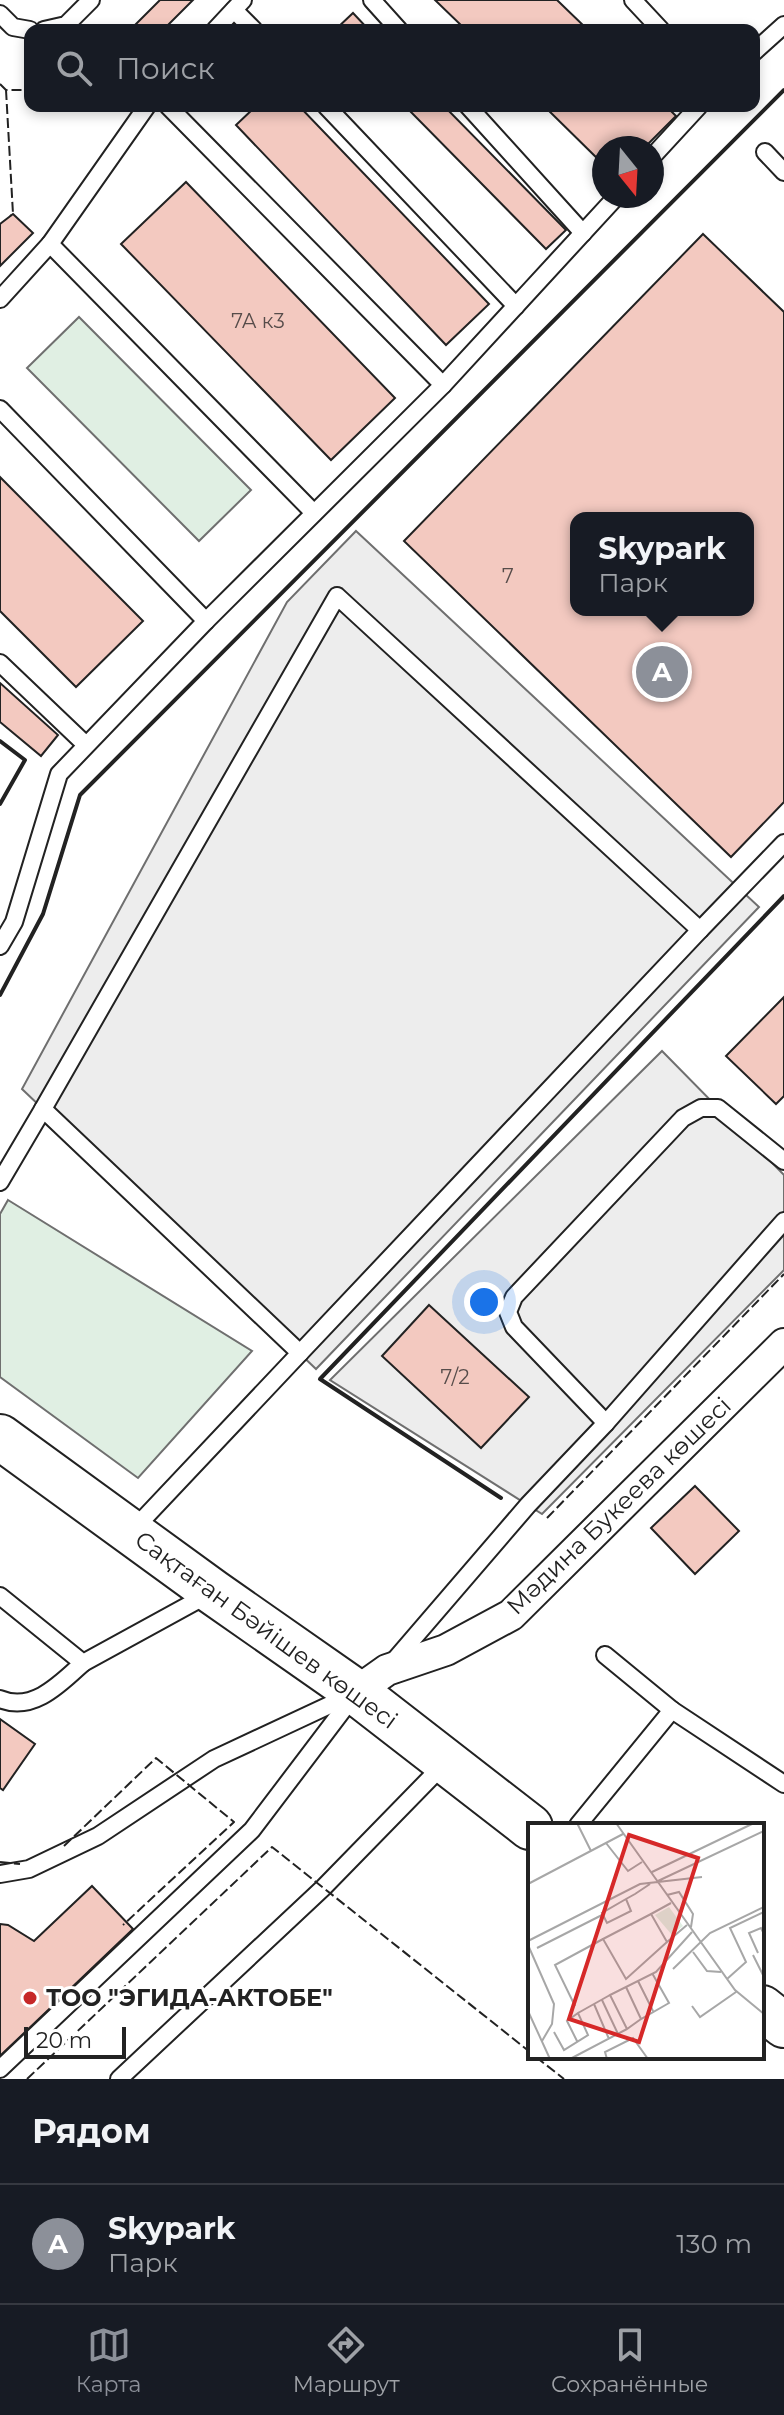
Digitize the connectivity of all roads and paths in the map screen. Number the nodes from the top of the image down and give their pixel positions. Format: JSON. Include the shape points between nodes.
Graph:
{"nodes":[{"id":1,"x":91,"y":0,"type":"edge"},
{"id":2,"x":372,"y":0,"type":"edge"},
{"id":3,"x":633,"y":0,"type":"edge"},
{"id":4,"x":239,"y":5,"type":"edge"},
{"id":5,"x":0,"y":14,"type":"edge"},
{"id":6,"x":67,"y":24,"type":"edge"},
{"id":7,"x":221,"y":24,"type":"edge"},
{"id":8,"x":250,"y":24,"type":"edge"},
{"id":9,"x":394,"y":24,"type":"edge"},
{"id":10,"x":655,"y":24,"type":"edge"},
{"id":11,"x":784,"y":25,"type":"edge"},
{"id":12,"x":24,"y":29,"type":"edge"},
{"id":13,"x":760,"y":47,"type":"edge"},
{"id":14,"x":143,"y":112,"type":"edge"},
{"id":15,"x":174,"y":112,"type":"edge"},
{"id":16,"x":332,"y":112,"type":"edge"},
{"id":17,"x":473,"y":112,"type":"edge"},
{"id":18,"x":693,"y":112,"type":"edge"},
{"id":19,"x":664,"y":144,"type":"edge"},
{"id":20,"x":765,"y":152,"type":"dead end"},
{"id":21,"x":784,"y":172,"type":"edge"},
{"id":22,"x":606,"y":208,"type":"edge"},
{"id":23,"x":583,"y":233,"type":"junction"},
{"id":24,"x":50,"y":244,"type":"junction"},
{"id":25,"x":0,"y":299,"type":"edge"},
{"id":26,"x":516,"y":306,"type":"junction"},
{"id":27,"x":443,"y":385,"type":"junction"},
{"id":28,"x":0,"y":409,"type":"edge"},
{"id":29,"x":314,"y":513,"type":"junction"},
{"id":30,"x":206,"y":621,"type":"junction"},
{"id":31,"x":0,"y":663,"type":"edge"},
{"id":32,"x":86,"y":745,"type":"junction"},
{"id":33,"x":784,"y":843,"type":"edge"},
{"id":34,"x":700,"y":930,"type":"junction"},
{"id":35,"x":0,"y":946,"type":"edge"},
{"id":36,"x":43,"y":1109,"type":"junction"},
{"id":37,"x":784,"y":1161,"type":"edge"},
{"id":38,"x":0,"y":1182,"type":"edge"},
{"id":39,"x":784,"y":1221,"type":"edge"},
{"id":40,"x":784,"y":1344,"type":"edge"},
{"id":41,"x":300,"y":1353,"type":"junction"},
{"id":42,"x":606,"y":1423,"type":"junction"},
{"id":43,"x":0,"y":1437,"type":"edge"},
{"id":44,"x":131,"y":1532,"type":"junction"},
{"id":45,"x":213,"y":1592,"type":"junction"},
{"id":46,"x":0,"y":1596,"type":"edge"},
{"id":47,"x":605,"y":1655,"type":"dead end"},
{"id":48,"x":83,"y":1663,"type":"junction"},
{"id":49,"x":372,"y":1681,"type":"junction"},
{"id":50,"x":0,"y":1699,"type":"edge"},
{"id":51,"x":672,"y":1710,"type":"junction"},
{"id":52,"x":446,"y":1762,"type":"junction"},
{"id":53,"x":784,"y":1784,"type":"edge"},
{"id":54,"x":580,"y":1823,"type":"edge"},
{"id":55,"x":528,"y":1825,"type":"edge"},
{"id":56,"x":0,"y":1874,"type":"edge"},
{"id":57,"x":764,"y":2010,"type":"edge"},
{"id":58,"x":784,"y":2025,"type":"edge"},
{"id":59,"x":0,"y":2069,"type":"edge"},
{"id":60,"x":119,"y":2079,"type":"edge"}],
"edges":[{"from":1,"to":6,"type":"lane"},
{"from":2,"to":9,"type":"lane"},
{"from":3,"to":10,"type":"lane"},
{"from":4,"to":7,"type":"lane"},
{"from":4,"to":8,"type":"lane"},
{"from":5,"to":12,"type":"lane","via":[[13,27]]},
{"from":11,"to":13,"type":"lane"},
{"from":14,"to":24,"type":"lane"},
{"from":15,"to":27,"type":"lane"},
{"from":16,"to":26,"type":"lane"},
{"from":17,"to":23,"type":"lane"},
{"from":18,"to":19,"type":"lane"},
{"from":20,"to":21,"type":"lane"},
{"from":22,"to":23,"type":"lane"},
{"from":23,"to":26,"type":"lane"},
{"from":24,"to":25,"type":"lane"},
{"from":24,"to":29,"type":"lane"},
{"from":26,"to":27,"type":"lane"},
{"from":27,"to":29,"type":"lane"},
{"from":28,"to":30,"type":"lane"},
{"from":29,"to":30,"type":"lane"},
{"from":30,"to":32,"type":"lane"},
{"from":31,"to":32,"type":"lane"},
{"from":32,"to":35,"type":"lane","via":[[59,774],[14,922]]},
{"from":33,"to":34,"type":"lane"},
{"from":34,"to":36,"type":"lane","via":[[337,596]]},
{"from":34,"to":41,"type":"lane"},
{"from":36,"to":38,"type":"lane"},
{"from":36,"to":41,"type":"lane"},
{"from":37,"to":42,"type":"lane","via":[[718,1108],[701,1108],[683,1118],[514,1297],[508,1312],[514,1327]]},
{"from":39,"to":42,"type":"lane"},
{"from":40,"to":49,"type":"street","name":"Мәдина Букеева көшесі","via":[[511,1615]]},
{"from":41,"to":44,"type":"lane"},
{"from":42,"to":49,"type":"lane"},
{"from":43,"to":44,"type":"main road","name":"Сақтаған Бәйішев көшесі"},
{"from":44,"to":45,"type":"main road","name":"Сақтаған Бәйішев көшесі"},
{"from":45,"to":48,"type":"lane"},
{"from":45,"to":49,"type":"main road","name":"Сақтаған Бәйішев көшесі"},
{"from":46,"to":48,"type":"lane"},
{"from":47,"to":51,"type":"lane"},
{"from":48,"to":50,"type":"lane","via":[[46,1696],[10,1704]]},
{"from":49,"to":52,"type":"main road","name":"Сақтаған Бәйішев көшесі"},
{"from":49,"to":56,"type":"lane","via":[[214,1759],[98,1836],[29,1869]]},
{"from":49,"to":59,"type":"lane","via":[[252,1830]]},
{"from":51,"to":53,"type":"lane"},
{"from":51,"to":54,"type":"lane"},
{"from":52,"to":55,"type":"main road","name":"Сақтаған Бәйішев көшесі"},
{"from":52,"to":60,"type":"lane","via":[[323,1888]]},
{"from":57,"to":58,"type":"main road"}]}
